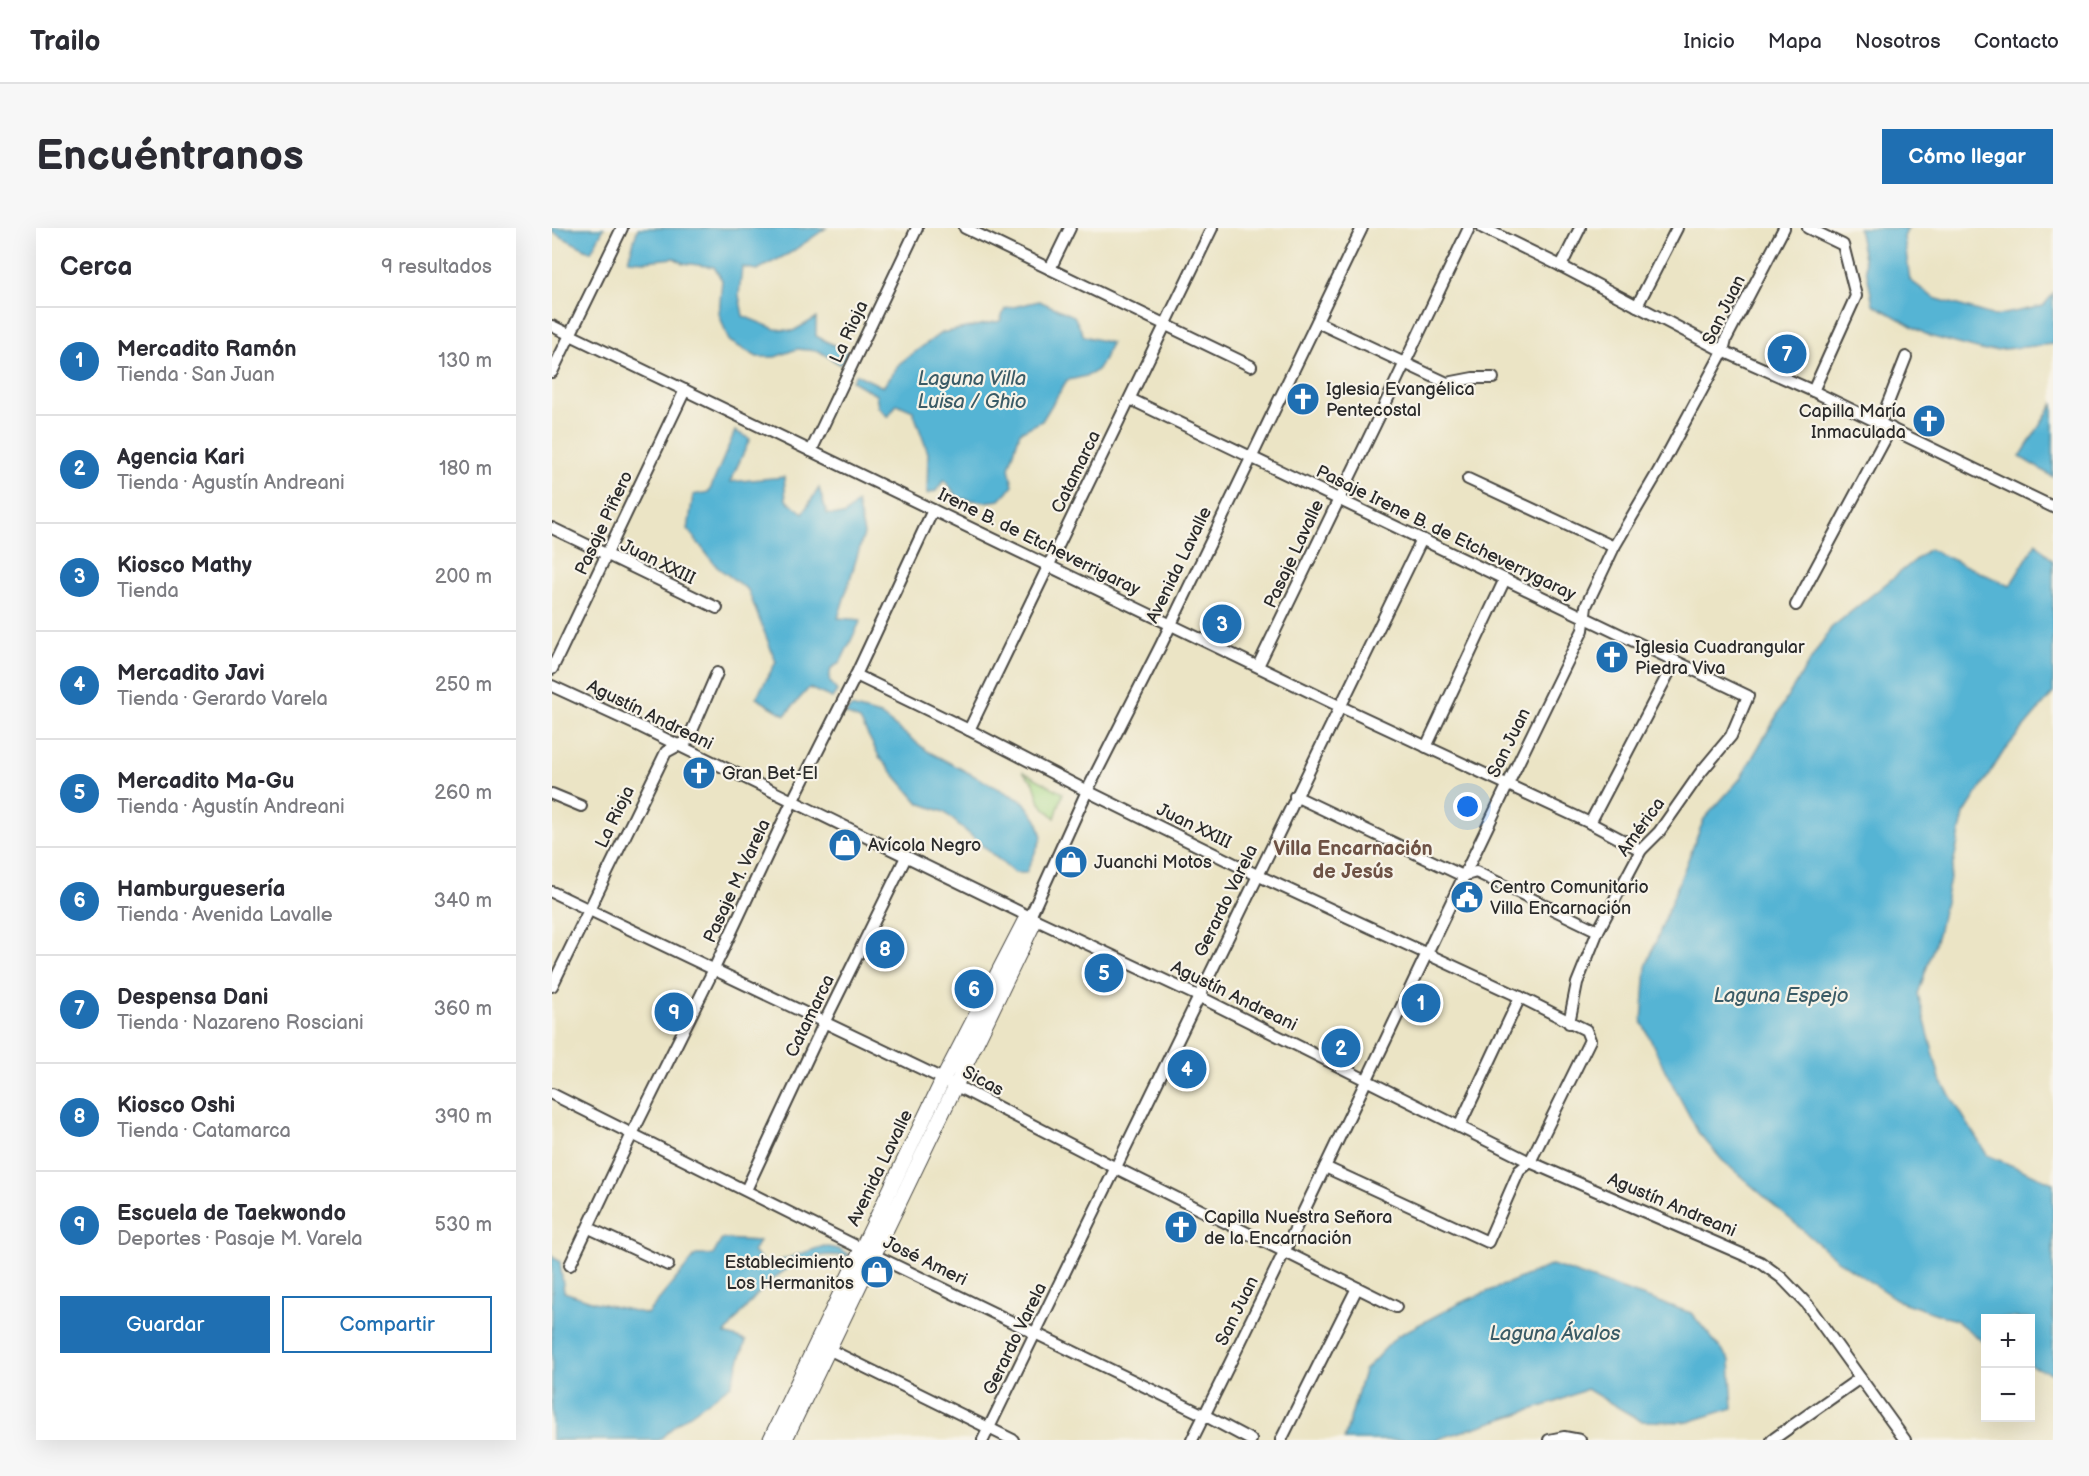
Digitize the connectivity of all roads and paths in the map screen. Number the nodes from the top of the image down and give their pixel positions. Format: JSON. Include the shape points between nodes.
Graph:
{"nodes":[{"id":1,"x":622,"y":228,"type":"edge"},
{"id":2,"x":917,"y":228,"type":"edge"},
{"id":3,"x":965,"y":228,"type":"edge"},
{"id":4,"x":1070,"y":228,"type":"edge"},
{"id":5,"x":1212,"y":228,"type":"edge"},
{"id":6,"x":1468,"y":228,"type":"edge"},
{"id":7,"x":1483,"y":228,"type":"edge"},
{"id":8,"x":1580,"y":228,"type":"edge"},
{"id":9,"x":1677,"y":228,"type":"edge"},
{"id":10,"x":1784,"y":228,"type":"edge"},
{"id":11,"x":1808,"y":228,"type":"edge"},
{"id":12,"x":1360,"y":229,"type":"edge"},
{"id":13,"x":1561,"y":266,"type":"junction"},
{"id":14,"x":1050,"y":268,"type":"junction"},
{"id":15,"x":1637,"y":306,"type":"junction"},
{"id":16,"x":1317,"y":322,"type":"junction"},
{"id":17,"x":552,"y":326,"type":"edge"},
{"id":18,"x":1165,"y":326,"type":"junction"},
{"id":19,"x":570,"y":335,"type":"junction"},
{"id":20,"x":1723,"y":351,"type":"junction"},
{"id":21,"x":1906,"y":357,"type":"dead end"},
{"id":22,"x":1405,"y":363,"type":"junction"},
{"id":23,"x":1251,"y":366,"type":"dead end"},
{"id":24,"x":552,"y":372,"type":"edge"},
{"id":25,"x":1493,"y":378,"type":"dead end"},
{"id":26,"x":685,"y":390,"type":"junction"},
{"id":27,"x":1814,"y":391,"type":"junction"},
{"id":28,"x":1130,"y":399,"type":"junction"},
{"id":29,"x":1880,"y":423,"type":"junction"},
{"id":30,"x":1891,"y":428,"type":"junction"},
{"id":31,"x":812,"y":451,"type":"junction"},
{"id":32,"x":1252,"y":457,"type":"junction"},
{"id":33,"x":1468,"y":479,"type":"dead end"},
{"id":34,"x":1338,"y":499,"type":"junction"},
{"id":35,"x":2053,"y":507,"type":"edge"},
{"id":36,"x":933,"y":510,"type":"junction"},
{"id":37,"x":552,"y":528,"type":"edge"},
{"id":38,"x":1422,"y":539,"type":"junction"},
{"id":39,"x":1614,"y":547,"type":"junction"},
{"id":40,"x":607,"y":556,"type":"junction"},
{"id":41,"x":1049,"y":566,"type":"junction"},
{"id":42,"x":1505,"y":579,"type":"junction"},
{"id":43,"x":1796,"y":605,"type":"dead end"},
{"id":44,"x":717,"y":608,"type":"dead end"},
{"id":45,"x":1584,"y":617,"type":"junction"},
{"id":46,"x":1170,"y":624,"type":"junction"},
{"id":47,"x":1675,"y":661,"type":"junction"},
{"id":48,"x":1258,"y":666,"type":"junction"},
{"id":49,"x":552,"y":669,"type":"edge"},
{"id":50,"x":717,"y":673,"type":"dead end"},
{"id":51,"x":856,"y":675,"type":"junction"},
{"id":52,"x":552,"y":686,"type":"edge"},
{"id":53,"x":1748,"y":696,"type":"joint"},
{"id":54,"x":1339,"y":706,"type":"junction"},
{"id":55,"x":969,"y":729,"type":"junction"},
{"id":56,"x":676,"y":745,"type":"junction"},
{"id":57,"x":1426,"y":747,"type":"junction"},
{"id":58,"x":1507,"y":784,"type":"junction"},
{"id":59,"x":1087,"y":791,"type":"junction"},
{"id":60,"x":552,"y":794,"type":"edge"},
{"id":61,"x":1295,"y":796,"type":"junction"},
{"id":62,"x":792,"y":802,"type":"junction"},
{"id":63,"x":581,"y":806,"type":"dead end"},
{"id":64,"x":1590,"y":823,"type":"junction"},
{"id":65,"x":1641,"y":850,"type":"junction"},
{"id":66,"x":906,"y":857,"type":"junction"},
{"id":67,"x":1257,"y":875,"type":"junction"},
{"id":68,"x":1463,"y":876,"type":"junction"},
{"id":69,"x":552,"y":892,"type":"edge"},
{"id":70,"x":588,"y":909,"type":"junction"},
{"id":71,"x":1030,"y":917,"type":"junction"},
{"id":72,"x":1598,"y":931,"type":"junction"},
{"id":73,"x":1427,"y":954,"type":"junction"},
{"id":74,"x":714,"y":969,"type":"junction"},
{"id":75,"x":552,"y":986,"type":"edge"},
{"id":76,"x":1198,"y":996,"type":"junction"},
{"id":77,"x":1520,"y":997,"type":"junction"},
{"id":78,"x":825,"y":1022,"type":"junction"},
{"id":79,"x":1569,"y":1023,"type":"junction"},
{"id":80,"x":943,"y":1079,"type":"junction"},
{"id":81,"x":1367,"y":1082,"type":"junction"},
{"id":82,"x":955,"y":1086,"type":"junction"},
{"id":83,"x":552,"y":1094,"type":"edge"},
{"id":84,"x":1459,"y":1127,"type":"junction"},
{"id":85,"x":632,"y":1134,"type":"junction"},
{"id":86,"x":1530,"y":1162,"type":"junction"},
{"id":87,"x":1116,"y":1167,"type":"junction"},
{"id":88,"x":1325,"y":1167,"type":"junction"},
{"id":89,"x":746,"y":1190,"type":"junction"},
{"id":90,"x":589,"y":1228,"type":"junction"},
{"id":91,"x":861,"y":1248,"type":"junction"},
{"id":92,"x":1284,"y":1252,"type":"junction"},
{"id":93,"x":874,"y":1255,"type":"junction"},
{"id":94,"x":570,"y":1265,"type":"dead end"},
{"id":95,"x":668,"y":1265,"type":"dead end"},
{"id":96,"x":1357,"y":1288,"type":"junction"},
{"id":97,"x":1396,"y":1307,"type":"dead end"},
{"id":98,"x":1036,"y":1334,"type":"junction"},
{"id":99,"x":822,"y":1346,"type":"junction"},
{"id":100,"x":1860,"y":1378,"type":"junction"},
{"id":101,"x":1204,"y":1415,"type":"junction"},
{"id":102,"x":989,"y":1428,"type":"junction"},
{"id":103,"x":776,"y":1439,"type":"edge"},
{"id":104,"x":983,"y":1440,"type":"edge"},
{"id":105,"x":1013,"y":1440,"type":"edge"},
{"id":106,"x":1192,"y":1440,"type":"edge"},
{"id":107,"x":1251,"y":1440,"type":"edge"},
{"id":108,"x":1281,"y":1440,"type":"edge"},
{"id":109,"x":1549,"y":1440,"type":"edge"},
{"id":110,"x":1580,"y":1440,"type":"edge"},
{"id":111,"x":1772,"y":1440,"type":"edge"},
{"id":112,"x":1905,"y":1440,"type":"edge"}],
"edges":[{"from":1,"to":19,"type":"street"},
{"from":2,"to":31,"type":"street","name":"La Rioja"},
{"from":3,"to":14,"type":"street"},
{"from":4,"to":14,"type":"street"},
{"from":5,"to":18,"type":"street","name":"Catamarca"},
{"from":6,"to":22,"type":"street","name":"Pasaje Lavalle"},
{"from":7,"to":13,"type":"street"},
{"from":8,"to":13,"type":"street"},
{"from":9,"to":15,"type":"street"},
{"from":10,"to":20,"type":"street","name":"San Juan"},
{"from":11,"to":27,"type":"street","via":[[1843,245],[1856,296]]},
{"from":12,"to":16,"type":"street","name":"Avenida Lavalle"},
{"from":13,"to":15,"type":"street"},
{"from":14,"to":18,"type":"street"},
{"from":15,"to":20,"type":"street"},
{"from":16,"to":22,"type":"street"},
{"from":16,"to":32,"type":"street","name":"Avenida Lavalle"},
{"from":17,"to":19,"type":"street","name":"Irene B. de Etcheverrigaray"},
{"from":18,"to":23,"type":"street"},
{"from":18,"to":28,"type":"street","name":"Catamarca"},
{"from":19,"to":24,"type":"street"},
{"from":19,"to":26,"type":"street","name":"Irene B. de Etcheverrigaray"},
{"from":20,"to":27,"type":"street"},
{"from":20,"to":39,"type":"street","name":"San Juan"},
{"from":21,"to":29,"type":"street"},
{"from":22,"to":25,"type":"street","via":[[1447,383]]},
{"from":22,"to":34,"type":"street","name":"Pasaje Lavalle"},
{"from":26,"to":31,"type":"street","name":"Irene B. de Etcheverrigaray"},
{"from":26,"to":40,"type":"street","name":"Pasaje Piñero"},
{"from":27,"to":29,"type":"street"},
{"from":28,"to":32,"type":"street","name":"Pasaje Irene B. de Etcheverrygaray"},
{"from":28,"to":41,"type":"street","name":"Catamarca"},
{"from":29,"to":30,"type":"street"},
{"from":30,"to":35,"type":"street"},
{"from":30,"to":43,"type":"street"},
{"from":31,"to":36,"type":"street","name":"Irene B. de Etcheverrigaray"},
{"from":32,"to":34,"type":"street","name":"Pasaje Irene B. de Etcheverrygaray"},
{"from":32,"to":46,"type":"street","name":"Avenida Lavalle"},
{"from":33,"to":39,"type":"street"},
{"from":34,"to":38,"type":"street","name":"Pasaje Irene B. de Etcheverrygaray"},
{"from":34,"to":48,"type":"street","name":"Pasaje Lavalle"},
{"from":36,"to":41,"type":"street","name":"Irene B. de Etcheverrigaray"},
{"from":36,"to":51,"type":"street","name":"Pasaje M. Varela"},
{"from":37,"to":40,"type":"street","name":"Juan XXIII"},
{"from":38,"to":42,"type":"street","name":"Pasaje Irene B. de Etcheverrygaray"},
{"from":38,"to":54,"type":"street","name":"Gerardo Varela"},
{"from":39,"to":45,"type":"street","name":"San Juan"},
{"from":40,"to":44,"type":"street","name":"Juan XXIII"},
{"from":40,"to":49,"type":"street","name":"Pasaje Piñero"},
{"from":41,"to":46,"type":"street","name":"Irene B. de Etcheverrigaray"},
{"from":41,"to":55,"type":"street","name":"Catamarca"},
{"from":42,"to":45,"type":"street","name":"Pasaje Irene B. de Etcheverrygaray"},
{"from":42,"to":57,"type":"street"},
{"from":45,"to":47,"type":"street","name":"Pasaje Irene B. de Etcheverrygaray"},
{"from":45,"to":58,"type":"street","name":"San Juan","via":[[1583,630]]},
{"from":46,"to":48,"type":"street","name":"Irene B. de Etcheverrigaray"},
{"from":46,"to":59,"type":"street","name":"Avenida Lavalle"},
{"from":47,"to":53,"type":"street","name":"Pasaje Irene B. de Etcheverrygaray"},
{"from":47,"to":64,"type":"street"},
{"from":48,"to":54,"type":"street","name":"Irene B. de Etcheverrigaray"},
{"from":50,"to":56,"type":"street","name":"La Rioja","via":[[688,740]]},
{"from":51,"to":55,"type":"street","name":"Juan XXIII"},
{"from":51,"to":62,"type":"street","name":"Pasaje M. Varela"},
{"from":52,"to":56,"type":"street","name":"Agustín Andreani"},
{"from":53,"to":65,"type":"street","name":"América","via":[[1731,736]]},
{"from":54,"to":57,"type":"street","name":"Irene B. de Etcheverrigaray"},
{"from":54,"to":61,"type":"street","name":"Gerardo Varela"},
{"from":55,"to":59,"type":"street","name":"Juan XXIII"},
{"from":56,"to":62,"type":"street","name":"Agustín Andreani"},
{"from":56,"to":70,"type":"street","name":"La Rioja","via":[[666,752]]},
{"from":57,"to":58,"type":"street","name":"Irene B. de Etcheverrigaray"},
{"from":58,"to":64,"type":"street","name":"Irene B. de Etcheverrigaray"},
{"from":58,"to":68,"type":"street","name":"San Juan"},
{"from":59,"to":67,"type":"street","name":"Juan XXIII"},
{"from":59,"to":71,"type":"street","name":"Avenida Lavalle"},
{"from":60,"to":63,"type":"street"},
{"from":61,"to":67,"type":"street","name":"Gerardo Varela"},
{"from":61,"to":68,"type":"street"},
{"from":62,"to":66,"type":"street","name":"Agustín Andreani"},
{"from":62,"to":74,"type":"street","name":"Pasaje M. Varela"},
{"from":64,"to":65,"type":"street","name":"Irene B. de Etcheverrigaray"},
{"from":65,"to":72,"type":"street","name":"América"},
{"from":66,"to":71,"type":"street","name":"Agustín Andreani"},
{"from":66,"to":78,"type":"street","name":"Catamarca"},
{"from":67,"to":73,"type":"street","name":"Juan XXIII"},
{"from":67,"to":76,"type":"street","name":"Gerardo Varela"},
{"from":68,"to":72,"type":"street","via":[[1476,872]]},
{"from":68,"to":73,"type":"street","name":"San Juan"},
{"from":69,"to":70,"type":"street","name":"Sicas"},
{"from":70,"to":74,"type":"street","name":"Sicas"},
{"from":70,"to":75,"type":"street","name":"La Rioja"},
{"from":71,"to":76,"type":"street","name":"Agustín Andreani"},
{"from":71,"to":80,"type":"main road","name":"Avenida Lavalle"},
{"from":71,"to":82,"type":"main road","name":"Avenida Lavalle","via":[[1033,925]]},
{"from":72,"to":79,"type":"street","name":"América","via":[[1577,983]]},
{"from":73,"to":77,"type":"street","name":"Juan XXIII"},
{"from":73,"to":81,"type":"street","name":"San Juan"},
{"from":74,"to":78,"type":"street","name":"Sicas"},
{"from":74,"to":85,"type":"street","name":"Pasaje M. Varela"},
{"from":76,"to":81,"type":"street","name":"Agustín Andreani"},
{"from":76,"to":87,"type":"street","name":"Gerardo Varela"},
{"from":77,"to":79,"type":"street","name":"Juan XXIII"},
{"from":77,"to":84,"type":"street"},
{"from":78,"to":80,"type":"street","name":"Sicas"},
{"from":78,"to":89,"type":"street","name":"Catamarca"},
{"from":79,"to":86,"type":"street","name":"Juan XXIII","via":[[1586,1030],[1590,1040]]},
{"from":80,"to":82,"type":"street","name":"Sicas"},
{"from":80,"to":91,"type":"main road","name":"Avenida Lavalle"},
{"from":81,"to":84,"type":"street","name":"Agustín Andreani"},
{"from":81,"to":88,"type":"street","name":"San Juan"},
{"from":82,"to":87,"type":"street","name":"Sicas"},
{"from":82,"to":93,"type":"main road","name":"Avenida Lavalle"},
{"from":83,"to":85,"type":"street","name":"José Ameri"},
{"from":84,"to":86,"type":"street","name":"Agustín Andreani"},
{"from":85,"to":89,"type":"street","name":"José Ameri"},
{"from":85,"to":90,"type":"street","name":"Pasaje M. Varela"},
{"from":86,"to":88,"type":"street","via":[[1519,1171],[1488,1242]]},
{"from":86,"to":100,"type":"street","name":"Agustín Andreani","via":[[1760,1262],[1808,1304]]},
{"from":87,"to":92,"type":"street","name":"Sicas"},
{"from":87,"to":98,"type":"street","name":"Gerardo Varela"},
{"from":88,"to":92,"type":"street","name":"San Juan"},
{"from":89,"to":91,"type":"street","name":"José Ameri"},
{"from":90,"to":94,"type":"street","name":"Pasaje M. Varela"},
{"from":90,"to":95,"type":"street"},
{"from":91,"to":93,"type":"street","name":"José Ameri"},
{"from":91,"to":99,"type":"main road","name":"Avenida Lavalle"},
{"from":92,"to":96,"type":"street","name":"Sicas"},
{"from":92,"to":101,"type":"street","name":"San Juan"},
{"from":93,"to":98,"type":"street","name":"José Ameri"},
{"from":93,"to":99,"type":"main road","name":"Avenida Lavalle"},
{"from":96,"to":97,"type":"street","name":"Sicas"},
{"from":96,"to":108,"type":"street"},
{"from":98,"to":101,"type":"street","name":"José Ameri"},
{"from":98,"to":102,"type":"street","name":"Gerardo Varela"},
{"from":99,"to":102,"type":"street"},
{"from":99,"to":103,"type":"main road","name":"Avenida Lavalle"},
{"from":100,"to":111,"type":"street"},
{"from":100,"to":112,"type":"street","name":"Agustín Andreani"},
{"from":101,"to":106,"type":"street","name":"San Juan"},
{"from":101,"to":107,"type":"street","name":"José Ameri"},
{"from":102,"to":104,"type":"street","name":"Gerardo Varela"},
{"from":102,"to":105,"type":"street"},
{"from":109,"to":110,"type":"street"}]}
